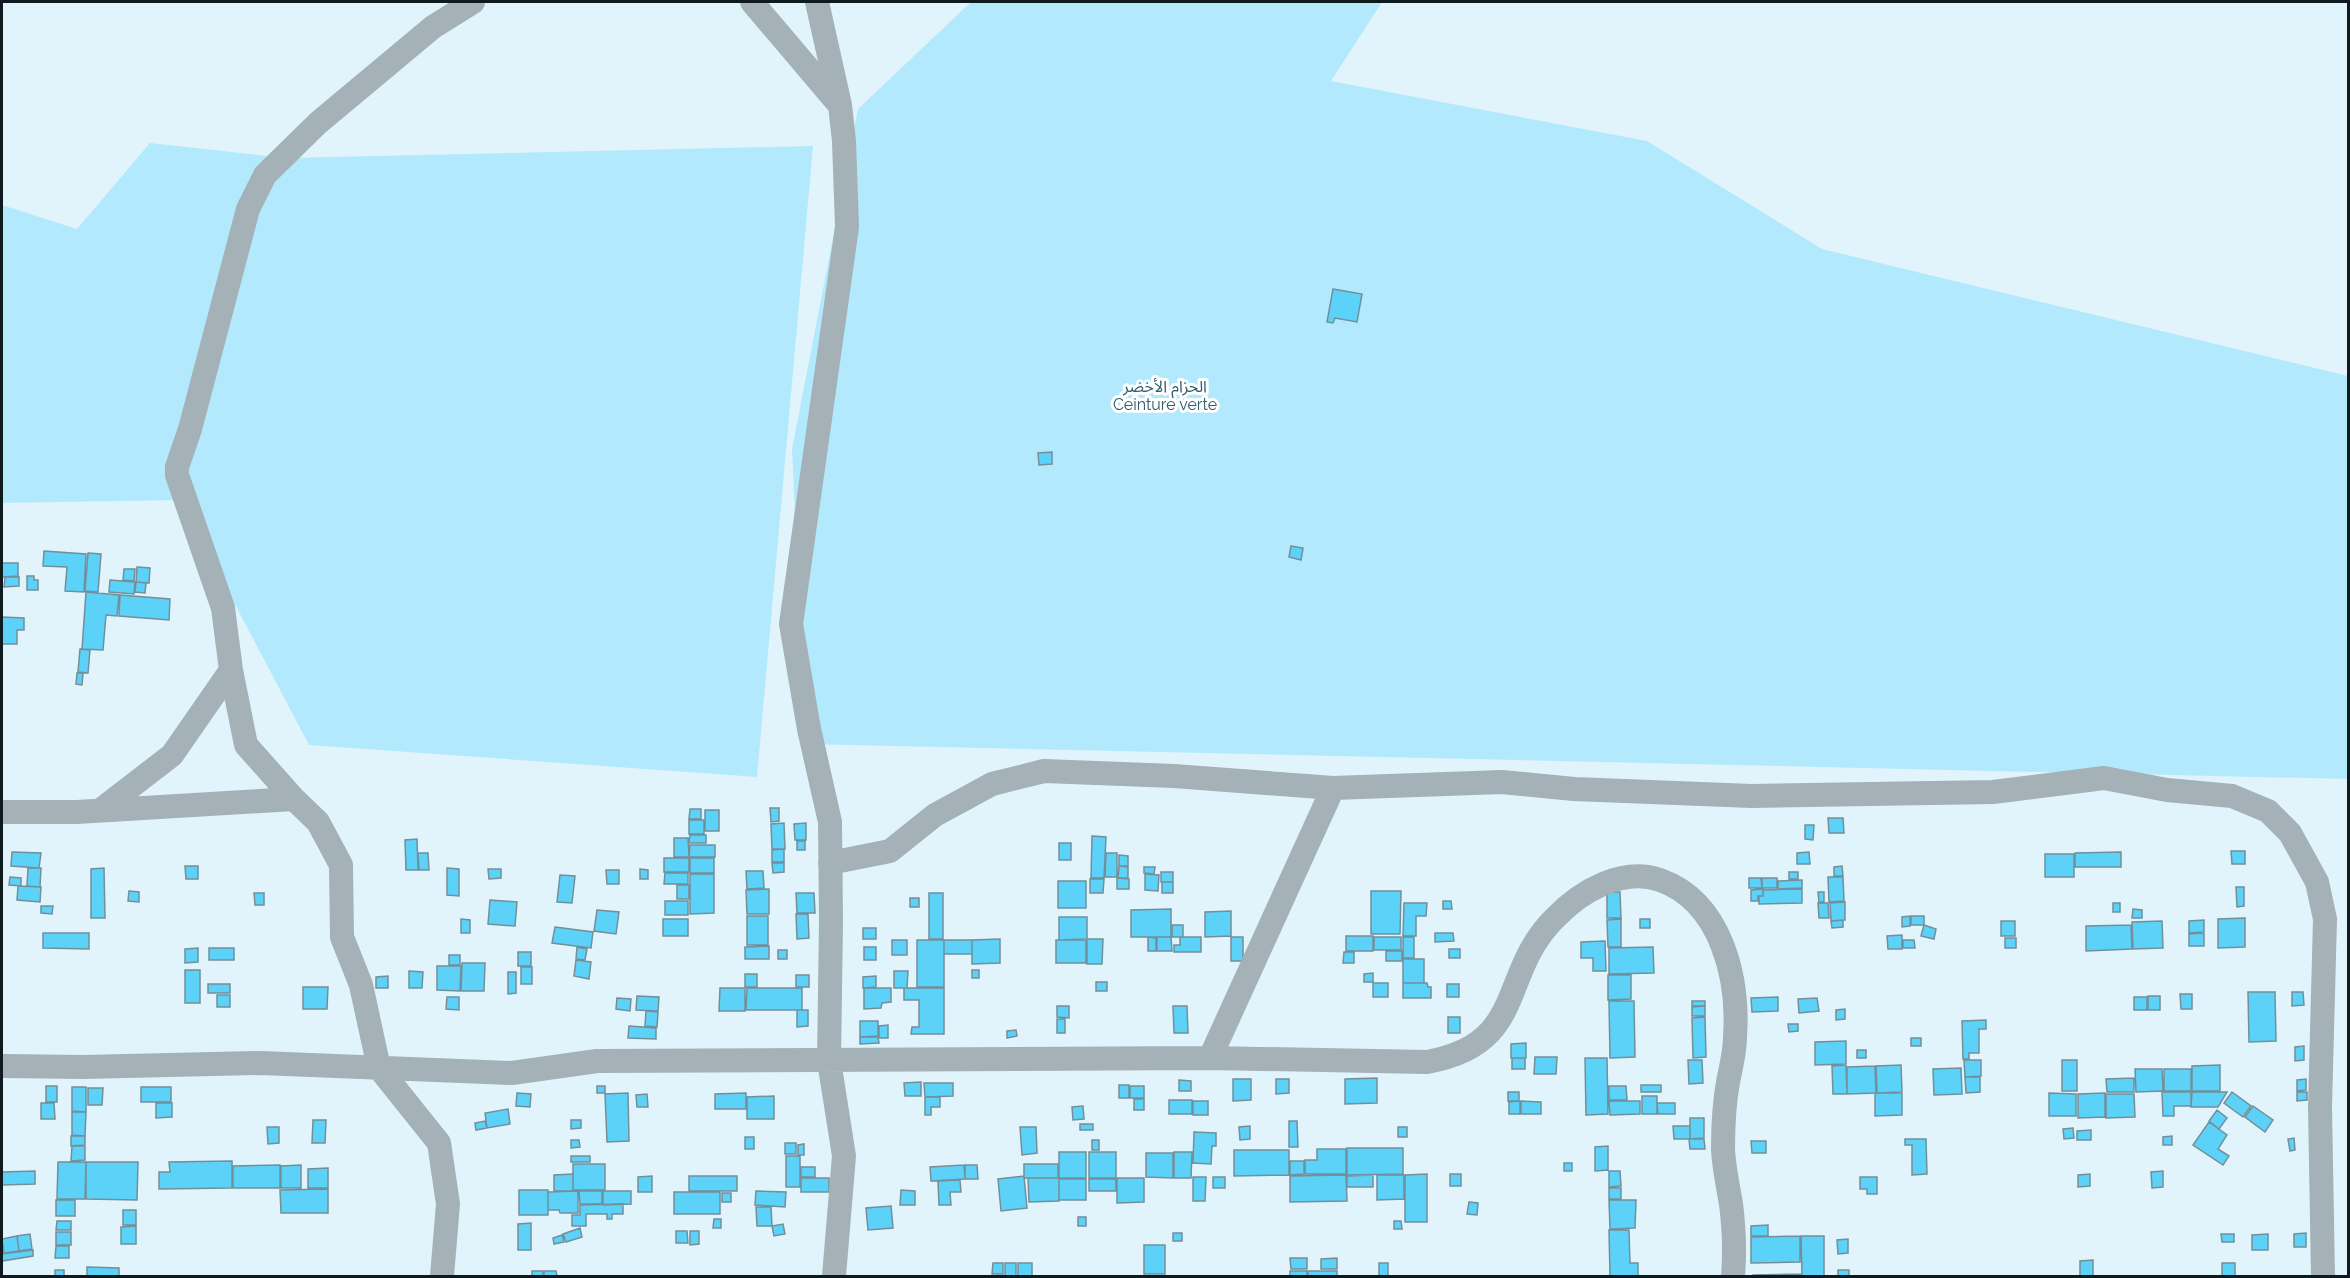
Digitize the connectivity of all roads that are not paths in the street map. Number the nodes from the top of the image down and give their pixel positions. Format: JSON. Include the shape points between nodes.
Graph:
{"nodes":[{"id":1,"x":473,"y":2,"type":"edge"},
{"id":2,"x":752,"y":2,"type":"edge"},
{"id":3,"x":817,"y":2,"type":"edge"},
{"id":4,"x":840,"y":105,"type":"junction"},
{"id":5,"x":231,"y":670,"type":"junction"},
{"id":6,"x":1333,"y":788,"type":"junction"},
{"id":7,"x":294,"y":799,"type":"junction"},
{"id":8,"x":102,"y":809,"type":"junction"},
{"id":9,"x":2,"y":812,"type":"edge"},
{"id":10,"x":830,"y":863,"type":"junction"},
{"id":11,"x":1210,"y":1058,"type":"junction"},
{"id":12,"x":829,"y":1061,"type":"junction"},
{"id":13,"x":2,"y":1066,"type":"edge"},
{"id":14,"x":379,"y":1068,"type":"junction"},
{"id":15,"x":442,"y":1276,"type":"edge"},
{"id":16,"x":834,"y":1276,"type":"edge"},
{"id":17,"x":1733,"y":1276,"type":"edge"},
{"id":18,"x":2324,"y":1276,"type":"edge"}],
"edges":[{"from":1,"to":5,"type":"street","via":[[433,27],[318,123],[265,175],[248,209],[177,466],[180,488],[223,608]]},
{"from":2,"to":4,"type":"street"},
{"from":3,"to":4,"type":"street"},
{"from":4,"to":10,"type":"street","via":[[847,227],[791,624],[830,822]]},
{"from":5,"to":7,"type":"street","via":[[246,745]]},
{"from":5,"to":8,"type":"street","via":[[172,755]]},
{"from":6,"to":10,"type":"street","via":[[1044,771],[992,784],[935,815],[890,851]]},
{"from":6,"to":11,"type":"street"},
{"from":6,"to":18,"type":"street","via":[[1502,782],[1752,796],[1994,792],[2104,778],[2167,790],[2232,796],[2268,811],[2290,833],[2317,882],[2325,919],[2320,1107]]},
{"from":7,"to":8,"type":"street"},
{"from":7,"to":14,"type":"street","via":[[318,822],[341,865],[342,937],[361,986]]},
{"from":8,"to":9,"type":"street"},
{"from":10,"to":12,"type":"street"},
{"from":11,"to":12,"type":"street"},
{"from":11,"to":17,"type":"street","via":[[1426,1062],[1459,1054],[1497,1024],[1536,939],[1568,906],[1615,879],[1654,878],[1672,885],[1688,895],[1712,924],[1732,976],[1735,1038],[1723,1150],[1734,1230]]},
{"from":12,"to":14,"type":"street","via":[[597,1061],[512,1073]]},
{"from":12,"to":16,"type":"street","via":[[844,1156]]},
{"from":13,"to":14,"type":"street","via":[[261,1063]]},
{"from":14,"to":15,"type":"street","via":[[439,1143],[448,1204]]}]}
